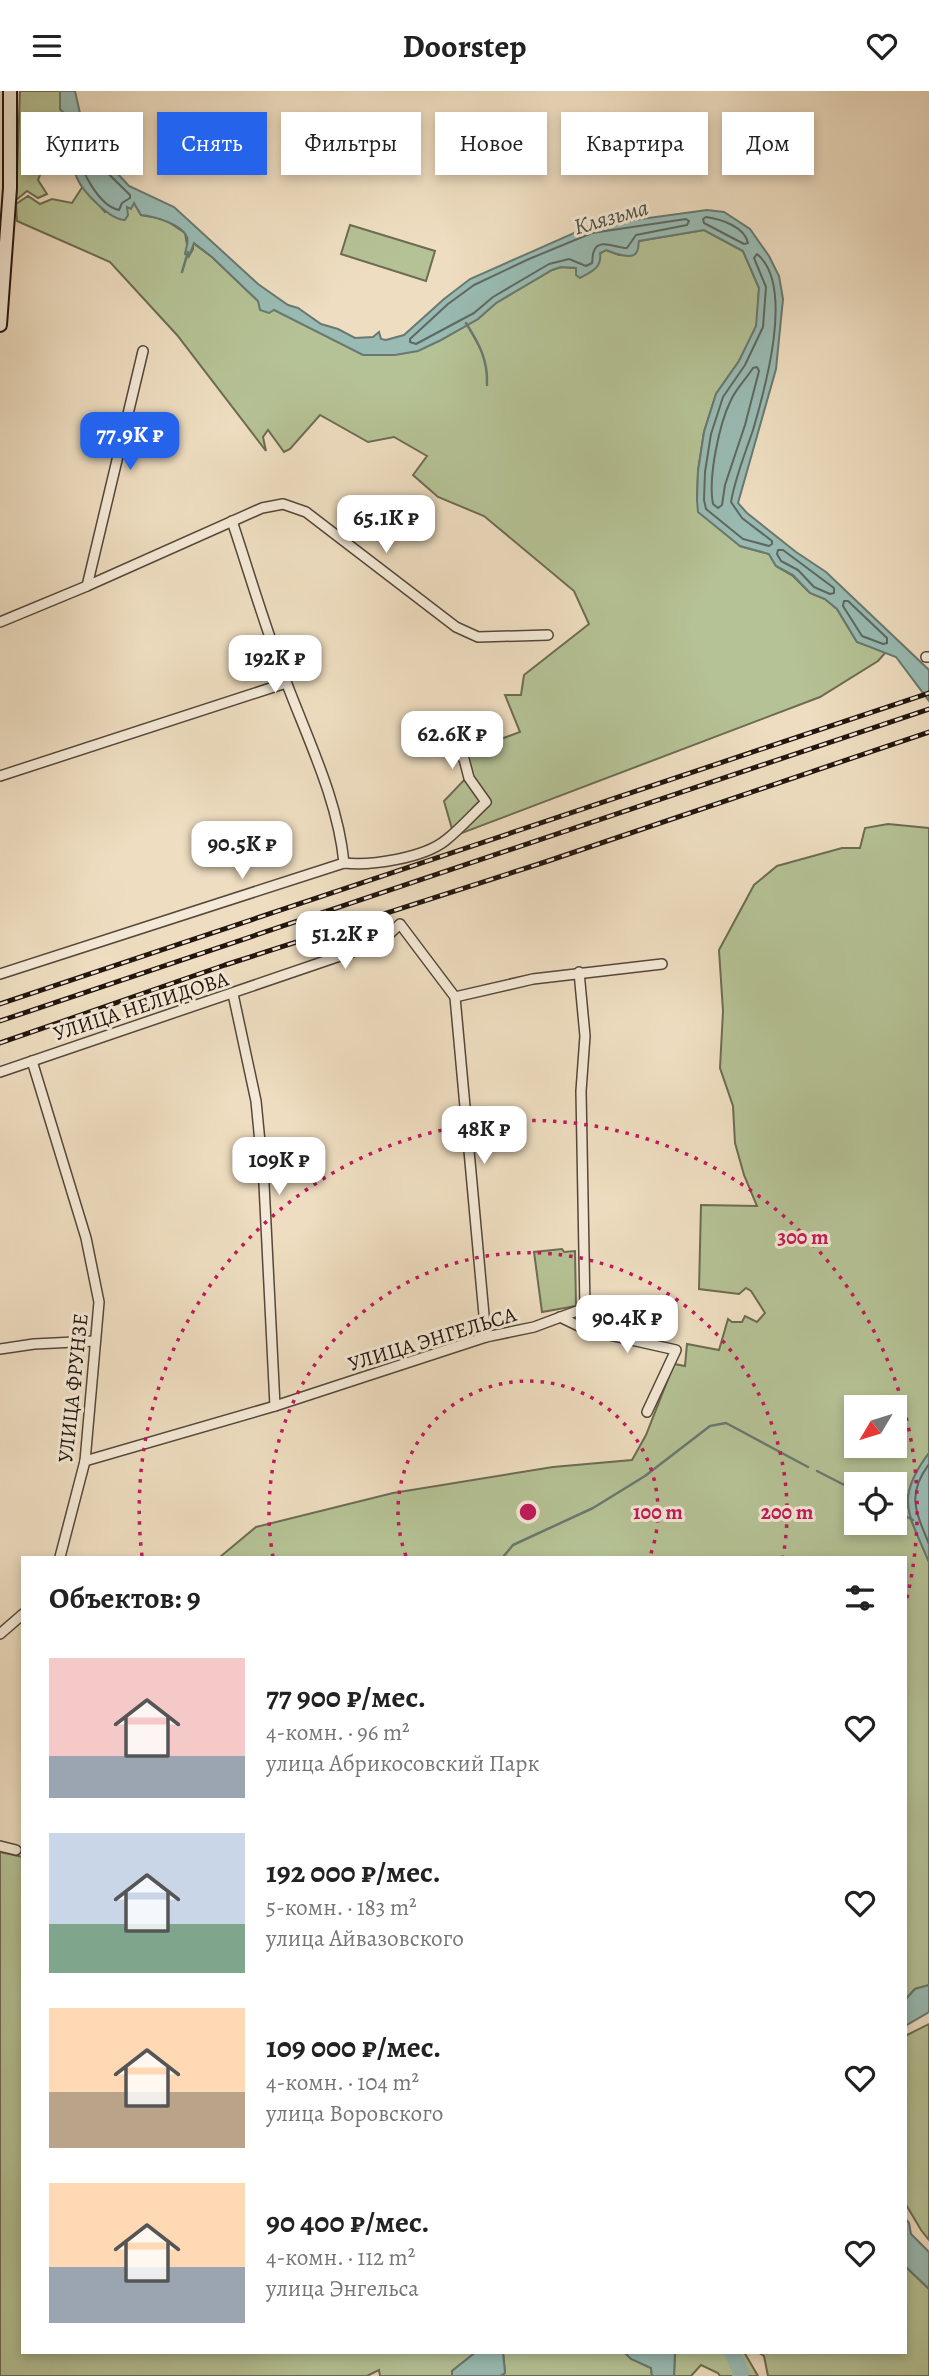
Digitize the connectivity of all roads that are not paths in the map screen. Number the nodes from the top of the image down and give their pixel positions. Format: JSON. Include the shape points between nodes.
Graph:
{"nodes":[{"id":1,"x":10,"y":91,"type":"edge"},
{"id":2,"x":5,"y":188,"type":"edge"},
{"id":3,"x":0,"y":325,"type":"edge"},
{"id":4,"x":143,"y":351,"type":"dead end"},
{"id":5,"x":232,"y":521,"type":"junction"},
{"id":6,"x":88,"y":586,"type":"junction"},
{"id":7,"x":0,"y":622,"type":"edge"},
{"id":8,"x":548,"y":635,"type":"dead end"},
{"id":9,"x":286,"y":683,"type":"junction"},
{"id":10,"x":434,"y":726,"type":"dead end"},
{"id":11,"x":0,"y":776,"type":"edge"},
{"id":12,"x":345,"y":863,"type":"junction"},
{"id":13,"x":662,"y":964,"type":"dead end"},
{"id":14,"x":579,"y":972,"type":"junction"},
{"id":15,"x":0,"y":974,"type":"edge"},
{"id":16,"x":233,"y":994,"type":"junction"},
{"id":17,"x":455,"y":997,"type":"junction"},
{"id":18,"x":32,"y":1061,"type":"junction"},
{"id":19,"x":0,"y":1072,"type":"edge"},
{"id":20,"x":560,"y":1317,"type":"junction"},
{"id":21,"x":486,"y":1337,"type":"junction"},
{"id":22,"x":95,"y":1341,"type":"junction"},
{"id":23,"x":0,"y":1349,"type":"edge"},
{"id":24,"x":275,"y":1406,"type":"junction"},
{"id":25,"x":647,"y":1412,"type":"dead end"},
{"id":26,"x":85,"y":1461,"type":"junction"},
{"id":27,"x":60,"y":1556,"type":"edge"},
{"id":28,"x":21,"y":1615,"type":"edge"},
{"id":29,"x":0,"y":1634,"type":"edge"},
{"id":30,"x":0,"y":1846,"type":"edge"},
{"id":31,"x":16,"y":1850,"type":"dead end"}],
"edges":[{"from":1,"to":2,"type":"street"},
{"from":2,"to":3,"type":"street"},
{"from":4,"to":6,"type":"street"},
{"from":5,"to":6,"type":"street"},
{"from":5,"to":8,"type":"street","via":[[283,504],[306,512],[456,627],[478,637]]},
{"from":5,"to":9,"type":"street"},
{"from":6,"to":7,"type":"street"},
{"from":9,"to":11,"type":"street"},
{"from":9,"to":12,"type":"street","via":[[316,755]]},
{"from":10,"to":12,"type":"street","via":[[464,759],[469,778],[486,802],[444,842],[428,850],[363,865]]},
{"from":12,"to":15,"type":"street"},
{"from":13,"to":14,"type":"street"},
{"from":14,"to":17,"type":"street"},
{"from":14,"to":20,"type":"street","name":"УЛИЦА ЭНГЕЛЬСА","via":[[584,1036],[585,1308]]},
{"from":16,"to":17,"type":"street","name":"УЛИЦА НЕЛИДОВА","via":[[381,942],[400,924]]},
{"from":16,"to":18,"type":"street","name":"УЛИЦА НЕЛИДОВА"},
{"from":16,"to":24,"type":"street","via":[[256,1101]]},
{"from":17,"to":21,"type":"street"},
{"from":18,"to":19,"type":"street","name":"УЛИЦА НЕЛИДОВА"},
{"from":18,"to":22,"type":"street","name":"УЛИЦА ФРУНЗЕ","via":[[86,1238],[99,1302]]},
{"from":20,"to":21,"type":"street","name":"УЛИЦА ЭНГЕЛЬСА"},
{"from":20,"to":25,"type":"street","via":[[587,1330],[676,1350]]},
{"from":21,"to":24,"type":"street","name":"УЛИЦА ЭНГЕЛЬСА"},
{"from":22,"to":23,"type":"street"},
{"from":22,"to":26,"type":"street","name":"УЛИЦА ФРУНЗЕ"},
{"from":24,"to":26,"type":"street","name":"УЛИЦА ЭНГЕЛЬСА"},
{"from":26,"to":27,"type":"street","name":"УЛИЦА ФРУНЗЕ"},
{"from":28,"to":29,"type":"street"},
{"from":30,"to":31,"type":"street"}]}
